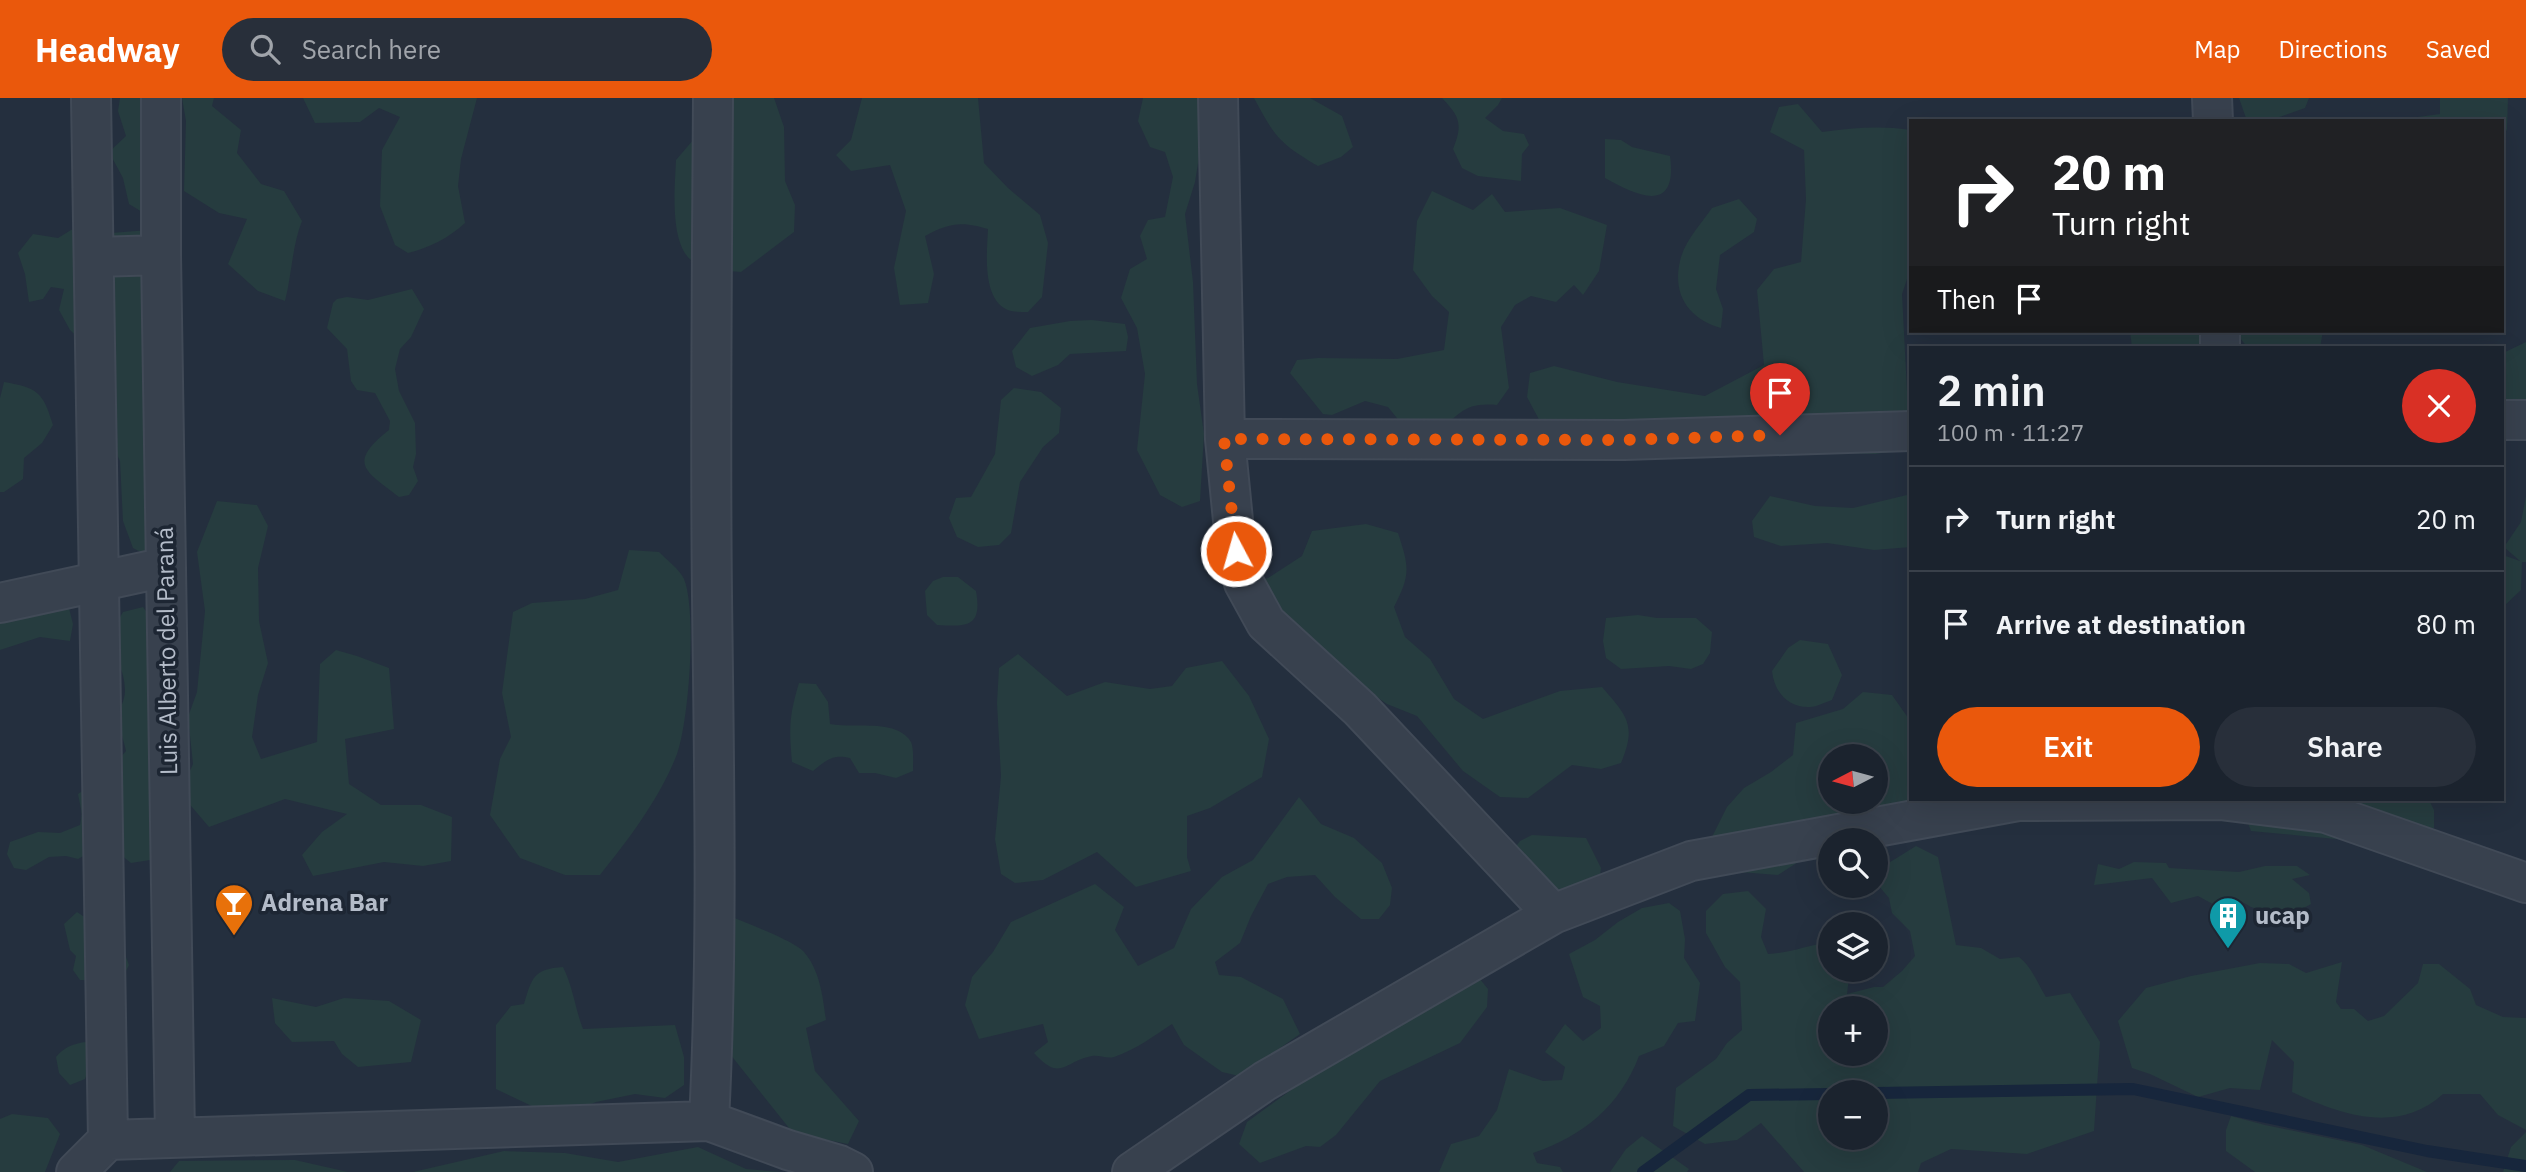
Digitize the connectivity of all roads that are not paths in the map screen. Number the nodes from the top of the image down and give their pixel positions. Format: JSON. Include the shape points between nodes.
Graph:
{"nodes":[{"id":1,"x":91,"y":98,"type":"edge"},
{"id":2,"x":161,"y":98,"type":"edge"},
{"id":3,"x":713,"y":98,"type":"edge"},
{"id":4,"x":1218,"y":98,"type":"edge"},
{"id":5,"x":2212,"y":98,"type":"edge"},
{"id":6,"x":2213,"y":119,"type":"edge"},
{"id":7,"x":161,"y":255,"type":"junction"},
{"id":8,"x":96,"y":257,"type":"junction"},
{"id":9,"x":2504,"y":420,"type":"edge"},
{"id":10,"x":2526,"y":420,"type":"edge"},
{"id":11,"x":1909,"y":431,"type":"edge"},
{"id":12,"x":1224,"y":439,"type":"junction"},
{"id":13,"x":166,"y":567,"type":"junction"},
{"id":14,"x":100,"y":581,"type":"junction"},
{"id":15,"x":0,"y":603,"type":"edge"},
{"id":16,"x":2018,"y":801,"type":"edge"},
{"id":17,"x":2228,"y":801,"type":"edge"},
{"id":18,"x":2526,"y":883,"type":"edge"},
{"id":19,"x":1553,"y":914,"type":"junction"},
{"id":20,"x":709,"y":1121,"type":"junction"},
{"id":21,"x":175,"y":1136,"type":"junction"},
{"id":22,"x":108,"y":1140,"type":"junction"},
{"id":23,"x":76,"y":1172,"type":"edge"},
{"id":24,"x":853,"y":1172,"type":"edge"},
{"id":25,"x":1132,"y":1172,"type":"edge"}],
"edges":[{"from":1,"to":8,"type":"street"},
{"from":2,"to":7,"type":"street","name":"Luis Alberto del Paraná"},
{"from":3,"to":20,"type":"street","via":[[715,910]]},
{"from":4,"to":12,"type":"street"},
{"from":5,"to":6,"type":"street"},
{"from":7,"to":8,"type":"street"},
{"from":7,"to":13,"type":"street","name":"Luis Alberto del Paraná"},
{"from":8,"to":14,"type":"street"},
{"from":9,"to":10,"type":"street"},
{"from":11,"to":12,"type":"street","via":[[1623,440]]},
{"from":12,"to":19,"type":"street","via":[[1236,551],[1244,583],[1266,623],[1360,709]]},
{"from":13,"to":14,"type":"street"},
{"from":13,"to":21,"type":"street","name":"Luis Alberto del Paraná"},
{"from":14,"to":15,"type":"street"},
{"from":14,"to":22,"type":"street"},
{"from":16,"to":19,"type":"street","via":[[1690,861]]},
{"from":17,"to":18,"type":"street","via":[[2326,813]]},
{"from":19,"to":25,"type":"street","via":[[1265,1081]]},
{"from":20,"to":21,"type":"street"},
{"from":20,"to":24,"type":"street"},
{"from":21,"to":22,"type":"street"},
{"from":22,"to":23,"type":"street"}]}
